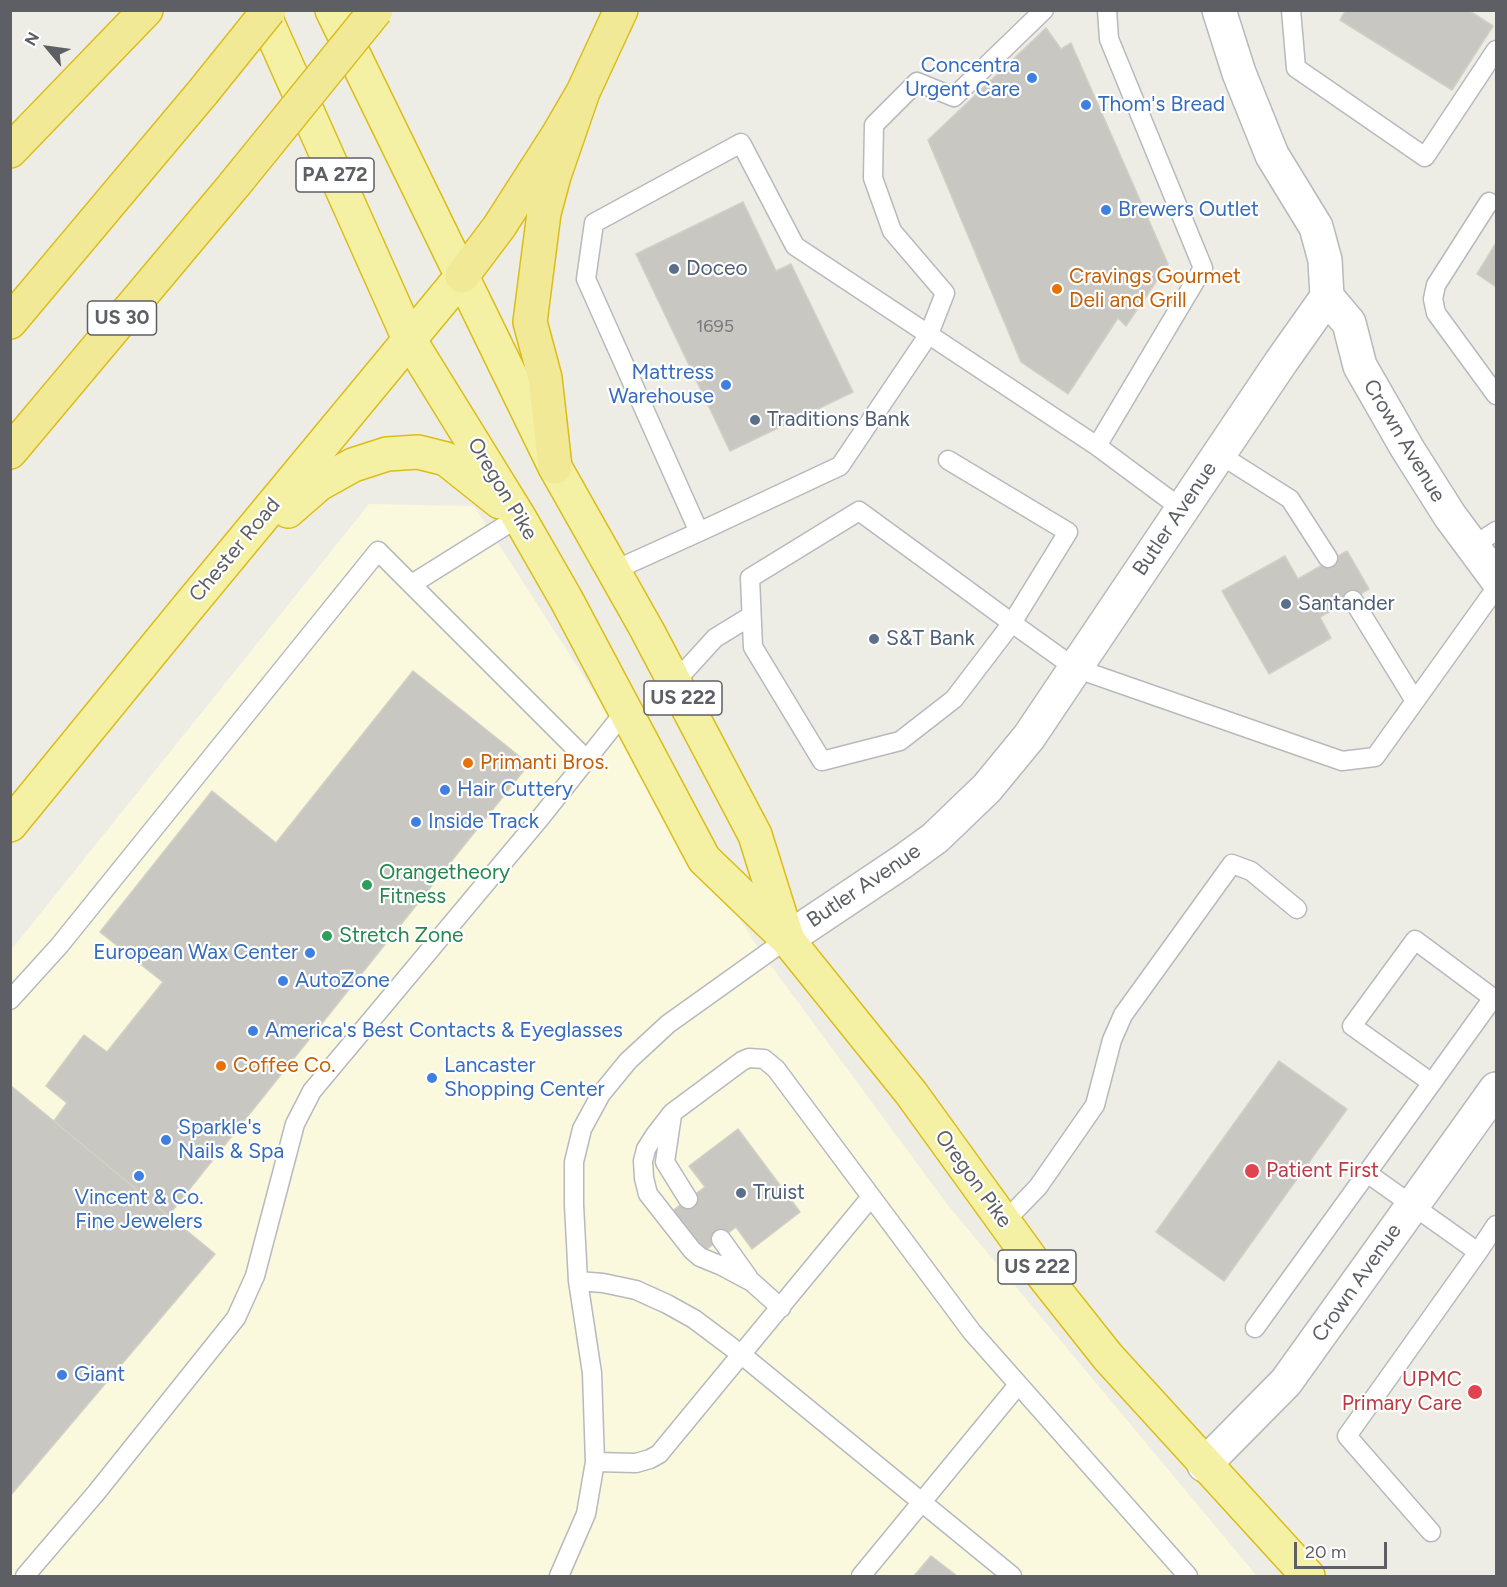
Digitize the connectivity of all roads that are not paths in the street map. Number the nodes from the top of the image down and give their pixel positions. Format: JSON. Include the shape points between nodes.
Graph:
{"nodes":[{"id":1,"x":147,"y":10,"type":"edge"},
{"id":2,"x":262,"y":10,"type":"edge"},
{"id":3,"x":269,"y":10,"type":"edge"},
{"id":4,"x":332,"y":10,"type":"edge"},
{"id":5,"x":376,"y":10,"type":"edge"},
{"id":6,"x":621,"y":10,"type":"edge"},
{"id":7,"x":1044,"y":10,"type":"edge"},
{"id":8,"x":1107,"y":10,"type":"edge"},
{"id":9,"x":1219,"y":10,"type":"edge"},
{"id":10,"x":1291,"y":10,"type":"edge"},
{"id":11,"x":1497,"y":50,"type":"edge"},
{"id":12,"x":583,"y":92,"type":"junction"},
{"id":13,"x":10,"y":151,"type":"edge"},
{"id":14,"x":1489,"y":202,"type":"dead end"},
{"id":15,"x":462,"y":276,"type":"junction"},
{"id":16,"x":1327,"y":297,"type":"junction"},
{"id":17,"x":10,"y":322,"type":"edge"},
{"id":18,"x":929,"y":334,"type":"junction"},
{"id":19,"x":409,"y":339,"type":"junction"},
{"id":20,"x":1497,"y":395,"type":"edge"},
{"id":21,"x":1097,"y":446,"type":"junction"},
{"id":22,"x":10,"y":452,"type":"edge"},
{"id":23,"x":1219,"y":454,"type":"junction"},
{"id":24,"x":948,"y":460,"type":"dead end"},
{"id":25,"x":555,"y":467,"type":"junction"},
{"id":26,"x":1182,"y":509,"type":"junction"},
{"id":27,"x":519,"y":517,"type":"junction"},
{"id":28,"x":699,"y":532,"type":"junction"},
{"id":29,"x":1485,"y":539,"type":"edge"},
{"id":30,"x":1328,"y":558,"type":"dead end"},
{"id":31,"x":615,"y":570,"type":"junction"},
{"id":32,"x":1497,"y":578,"type":"edge"},
{"id":33,"x":412,"y":584,"type":"junction"},
{"id":34,"x":1497,"y":588,"type":"edge"},
{"id":35,"x":1353,"y":600,"type":"dead end"},
{"id":36,"x":189,"y":606,"type":"junction"},
{"id":37,"x":752,"y":616,"type":"junction"},
{"id":38,"x":1012,"y":622,"type":"junction"},
{"id":39,"x":1075,"y":668,"type":"junction"},
{"id":40,"x":675,"y":682,"type":"junction"},
{"id":41,"x":1415,"y":701,"type":"junction"},
{"id":42,"x":626,"y":710,"type":"junction"},
{"id":43,"x":587,"y":760,"type":"junction"},
{"id":44,"x":10,"y":825,"type":"edge"},
{"id":45,"x":1297,"y":909,"type":"dead end"},
{"id":46,"x":787,"y":939,"type":"junction"},
{"id":47,"x":1495,"y":999,"type":"edge"},
{"id":48,"x":10,"y":1000,"type":"edge"},
{"id":49,"x":1432,"y":1083,"type":"junction"},
{"id":50,"x":1497,"y":1089,"type":"edge"},
{"id":51,"x":672,"y":1113,"type":"junction"},
{"id":52,"x":1367,"y":1173,"type":"junction"},
{"id":53,"x":871,"y":1197,"type":"junction"},
{"id":54,"x":688,"y":1199,"type":"dead end"},
{"id":55,"x":1412,"y":1206,"type":"junction"},
{"id":56,"x":1004,"y":1222,"type":"junction"},
{"id":57,"x":1497,"y":1226,"type":"edge"},
{"id":58,"x":721,"y":1239,"type":"dead end"},
{"id":59,"x":1478,"y":1252,"type":"junction"},
{"id":60,"x":578,"y":1281,"type":"junction"},
{"id":61,"x":752,"y":1282,"type":"junction"},
{"id":62,"x":781,"y":1308,"type":"junction"},
{"id":63,"x":1255,"y":1328,"type":"dead end"},
{"id":64,"x":742,"y":1354,"type":"junction"},
{"id":65,"x":1018,"y":1385,"type":"junction"},
{"id":66,"x":595,"y":1462,"type":"junction"},
{"id":67,"x":1204,"y":1465,"type":"junction"},
{"id":68,"x":922,"y":1502,"type":"junction"},
{"id":69,"x":1431,"y":1532,"type":"dead end"},
{"id":70,"x":25,"y":1576,"type":"edge"},
{"id":71,"x":559,"y":1576,"type":"edge"},
{"id":72,"x":861,"y":1576,"type":"edge"},
{"id":73,"x":1012,"y":1576,"type":"edge"},
{"id":74,"x":1188,"y":1576,"type":"edge"},
{"id":75,"x":1308,"y":1576,"type":"edge"}],
"edges":[{"from":1,"to":13,"type":"highway"},
{"from":2,"to":19,"type":"highway","name":"Oregon Pike","number":"PA 272"},
{"from":3,"to":17,"type":"highway","bridge":true},
{"from":4,"to":15,"type":"highway","name":"Oregon Pike","number":"PA 272"},
{"from":5,"to":22,"type":"highway","number":"US 30","bridge":true},
{"from":6,"to":12,"type":"highway","number":"US 222"},
{"from":7,"to":18,"type":"lane","via":[[954,97],[917,82],[874,125],[873,178],[892,231],[945,293]]},
{"from":8,"to":21,"type":"lane","via":[[1109,39],[1203,268]]},
{"from":9,"to":16,"type":"street","via":[[1272,155],[1316,227],[1325,260]]},
{"from":10,"to":11,"type":"lane","via":[[1296,68],[1425,157]]},
{"from":12,"to":15,"type":"highway","via":[[499,226]]},
{"from":12,"to":25,"type":"highway","number":"US 222","via":[[544,213],[530,322],[545,378]]},
{"from":14,"to":20,"type":"lane","via":[[1436,285],[1433,299],[1436,313]]},
{"from":15,"to":19,"type":"highway","name":"Chester Road"},
{"from":15,"to":25,"type":"highway","name":"Oregon Pike","number":"PA 272"},
{"from":16,"to":23,"type":"street","name":"Butler Avenue"},
{"from":16,"to":29,"type":"street","name":"Crown Avenue","via":[[1349,323],[1360,366],[1450,516]]},
{"from":18,"to":21,"type":"lane"},
{"from":18,"to":28,"type":"lane","via":[[840,466]]},
{"from":18,"to":28,"type":"lane","via":[[795,246],[741,142],[594,223],[586,279]]},
{"from":19,"to":27,"type":"highway","name":"Oregon Pike","number":"PA 272"},
{"from":19,"to":36,"type":"highway","name":"Chester Road"},
{"from":21,"to":26,"type":"lane"},
{"from":23,"to":26,"type":"street","name":"Butler Avenue"},
{"from":23,"to":30,"type":"lane","via":[[1290,499]]},
{"from":24,"to":38,"type":"lane","via":[[1068,532]]},
{"from":25,"to":31,"type":"highway","name":"Oregon Pike","number":"US 222"},
{"from":26,"to":39,"type":"street","name":"Butler Avenue"},
{"from":27,"to":33,"type":"lane"},
{"from":27,"to":36,"type":"highway","via":[[446,459],[418,452],[387,454],[353,465],[319,484]]},
{"from":27,"to":42,"type":"highway","name":"Oregon Pike","number":"US 222"},
{"from":28,"to":31,"type":"lane"},
{"from":29,"to":32,"type":"street","name":"Crown Avenue"},
{"from":31,"to":40,"type":"highway","name":"Oregon Pike","number":"US 222"},
{"from":33,"to":43,"type":"lane"},
{"from":33,"to":48,"type":"lane","via":[[378,551],[59,946]]},
{"from":34,"to":41,"type":"lane"},
{"from":35,"to":41,"type":"lane"},
{"from":36,"to":44,"type":"highway","name":"Chester Road"},
{"from":37,"to":38,"type":"lane","via":[[750,578],[859,511]]},
{"from":37,"to":38,"type":"lane","via":[[753,647],[822,761],[900,741],[954,699]]},
{"from":37,"to":40,"type":"lane","via":[[716,638]]},
{"from":38,"to":39,"type":"lane"},
{"from":39,"to":41,"type":"lane","via":[[1342,761],[1375,757]]},
{"from":39,"to":46,"type":"street","name":"Butler Avenue","via":[[1029,737],[987,788],[942,831]]},
{"from":40,"to":46,"type":"highway","name":"Oregon Pike","number":"US 222","via":[[755,835]]},
{"from":42,"to":43,"type":"lane"},
{"from":42,"to":46,"type":"highway","name":"Oregon Pike","number":"US 222","via":[[704,859]]},
{"from":43,"to":70,"type":"lane","via":[[312,1091],[294,1124],[255,1276],[236,1318]]},
{"from":45,"to":56,"type":"lane","via":[[1251,871],[1232,864],[1123,1015],[1112,1040],[1095,1105],[1038,1186]]},
{"from":46,"to":56,"type":"highway","name":"Oregon Pike","number":"US 222","via":[[910,1093]]},
{"from":46,"to":60,"type":"lane","via":[[668,1024],[628,1061],[601,1094],[582,1129],[574,1161]]},
{"from":47,"to":49,"type":"lane"},
{"from":47,"to":49,"type":"lane","via":[[1415,940],[1352,1026]]},
{"from":49,"to":52,"type":"lane"},
{"from":50,"to":55,"type":"street","name":"Crown Avenue"},
{"from":51,"to":53,"type":"lane","via":[[742,1061],[764,1059],[776,1069]]},
{"from":51,"to":54,"type":"lane","via":[[665,1162]]},
{"from":51,"to":61,"type":"lane","via":[[646,1149],[643,1161],[648,1194],[700,1257]]},
{"from":52,"to":55,"type":"lane"},
{"from":52,"to":63,"type":"lane"},
{"from":53,"to":62,"type":"lane"},
{"from":53,"to":65,"type":"lane","via":[[972,1332]]},
{"from":55,"to":59,"type":"lane"},
{"from":55,"to":67,"type":"street","name":"Crown Avenue","via":[[1286,1382]]},
{"from":56,"to":67,"type":"highway","name":"Oregon Pike","number":"US 222","via":[[1108,1357]]},
{"from":57,"to":59,"type":"lane"},
{"from":58,"to":61,"type":"lane"},
{"from":59,"to":69,"type":"lane","via":[[1347,1436]]},
{"from":60,"to":64,"type":"lane","via":[[636,1290],[694,1319]]},
{"from":60,"to":66,"type":"lane","via":[[592,1373]]},
{"from":61,"to":62,"type":"lane"},
{"from":62,"to":64,"type":"lane"},
{"from":64,"to":66,"type":"lane","via":[[659,1454],[636,1463]]},
{"from":64,"to":68,"type":"lane"},
{"from":65,"to":68,"type":"lane"},
{"from":65,"to":74,"type":"lane"},
{"from":66,"to":71,"type":"lane","via":[[586,1514]]},
{"from":67,"to":75,"type":"highway","name":"Oregon Pike","number":"US 222"},
{"from":68,"to":72,"type":"lane"},
{"from":68,"to":73,"type":"lane"}]}
